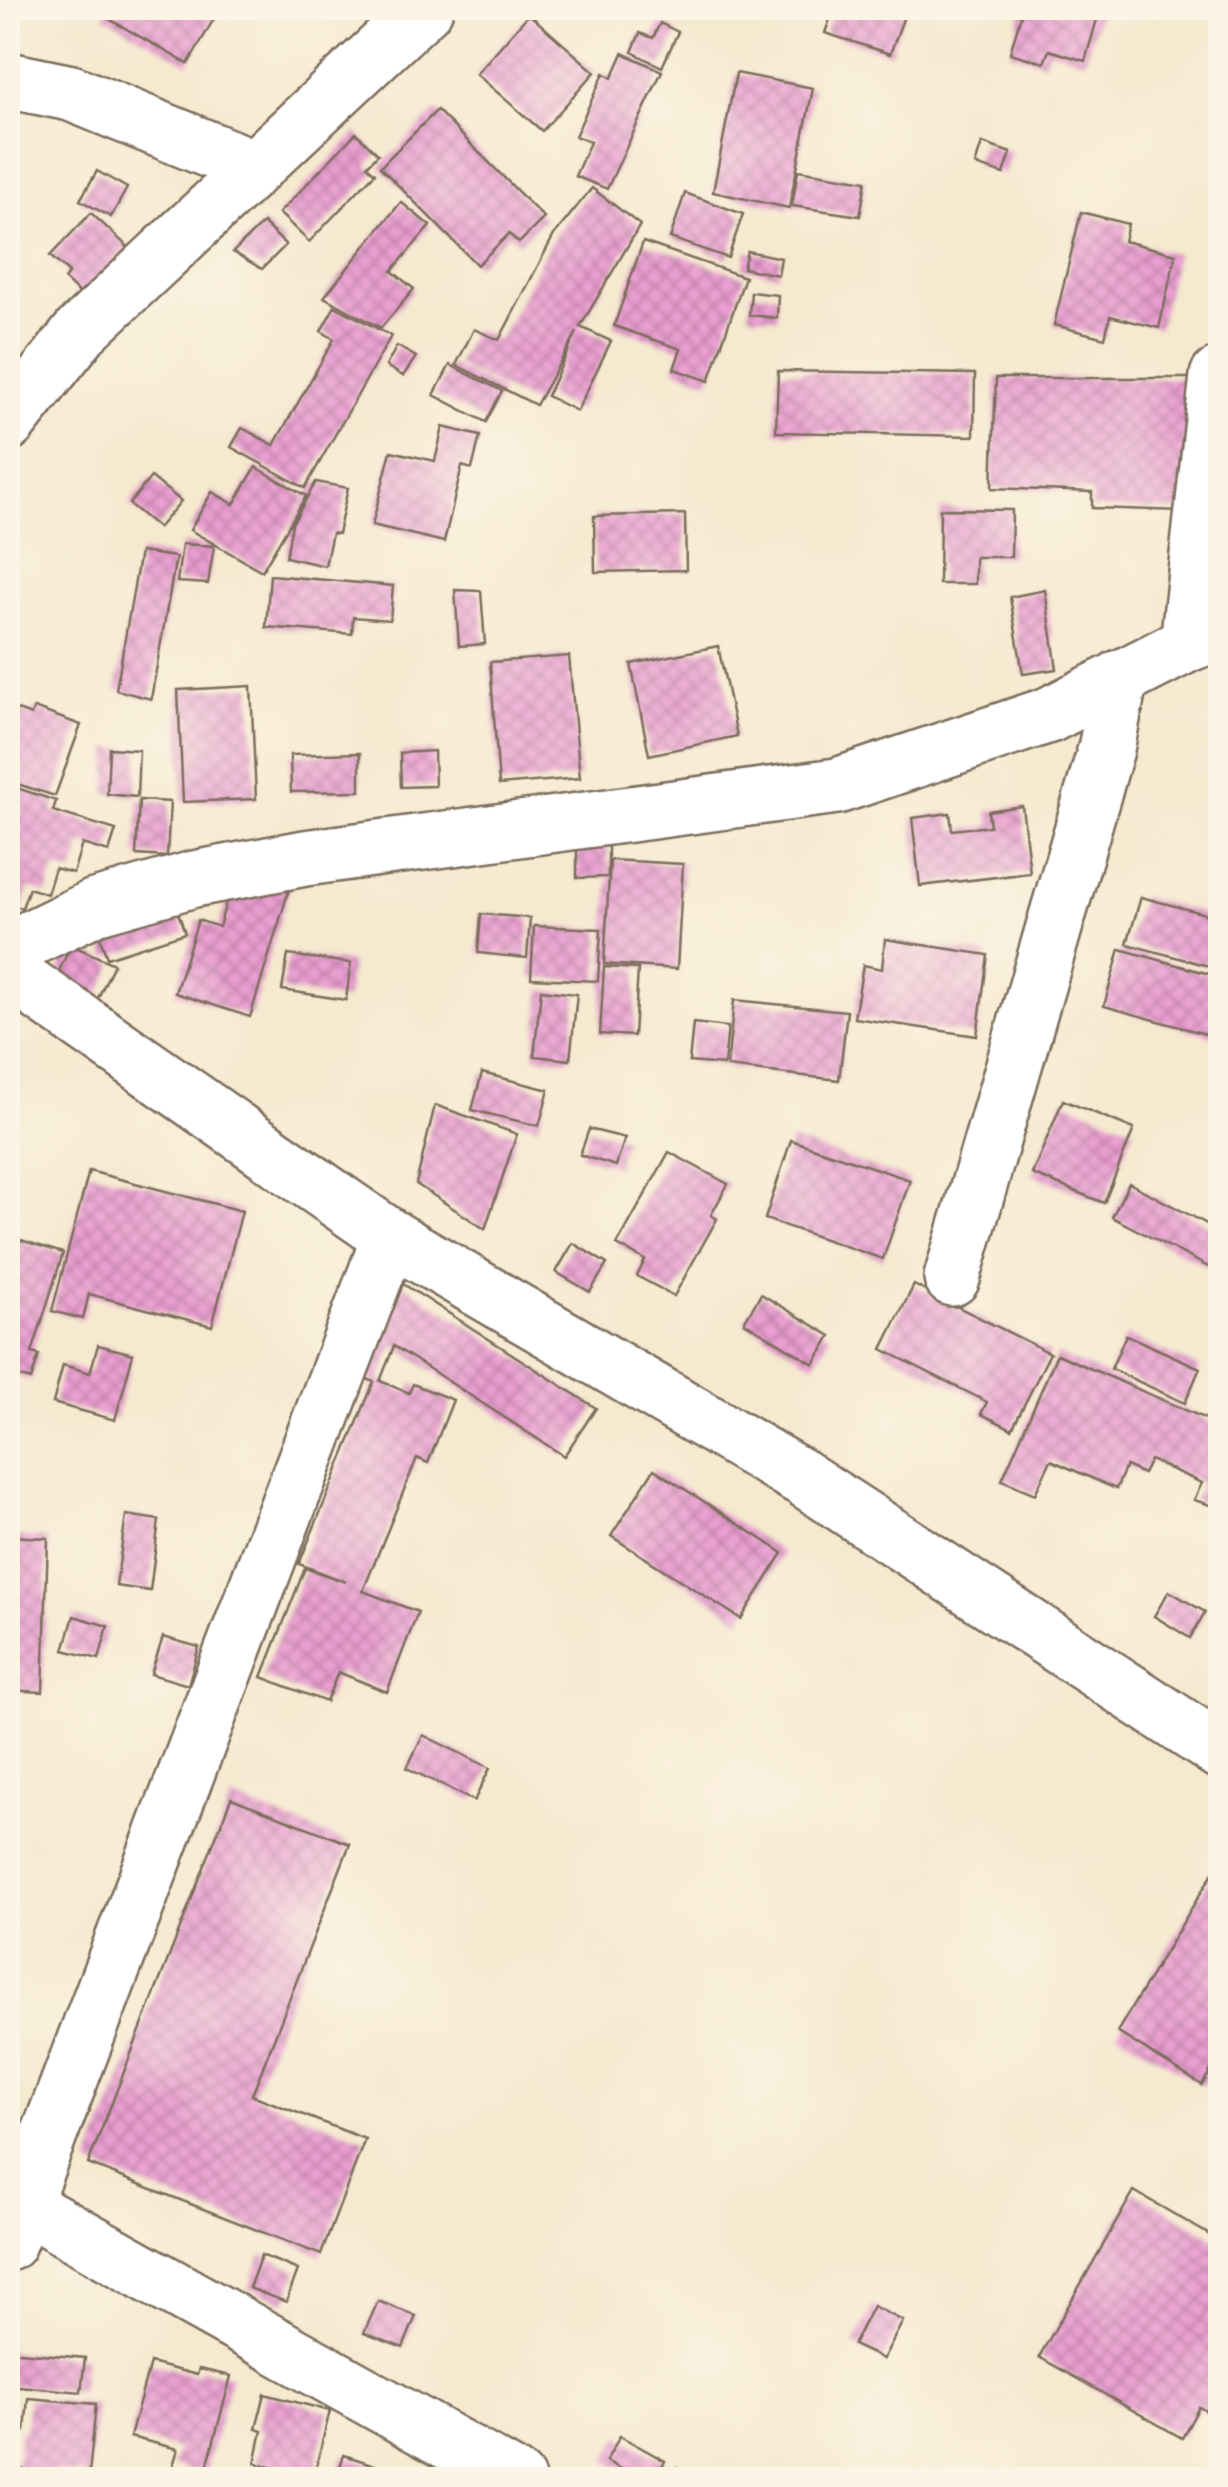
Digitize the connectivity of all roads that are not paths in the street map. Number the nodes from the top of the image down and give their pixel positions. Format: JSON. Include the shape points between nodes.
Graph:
{"nodes":[{"id":1,"x":426,"y":8,"type":"edge"},
{"id":2,"x":8,"y":80,"type":"edge"},
{"id":3,"x":254,"y":168,"type":"junction"},
{"id":4,"x":1218,"y":376,"type":"dead end"},
{"id":5,"x":8,"y":423,"type":"edge"},
{"id":6,"x":1204,"y":638,"type":"edge"},
{"id":7,"x":1120,"y":678,"type":"junction"},
{"id":8,"x":8,"y":949,"type":"edge"},
{"id":9,"x":8,"y":970,"type":"edge"},
{"id":10,"x":390,"y":1237,"type":"junction"},
{"id":11,"x":952,"y":1278,"type":"dead end"},
{"id":12,"x":1220,"y":1751,"type":"edge"},
{"id":13,"x":15,"y":2224,"type":"edge"},
{"id":14,"x":517,"y":2480,"type":"edge"}],
"edges":[{"from":1,"to":3,"type":"street"},
{"from":2,"to":3,"type":"street","via":[[71,93]]},
{"from":3,"to":5,"type":"street","via":[[80,331]]},
{"from":4,"to":6,"type":"street"},
{"from":6,"to":7,"type":"street"},
{"from":7,"to":8,"type":"street","via":[[1049,715],[837,786],[194,879],[95,907]]},
{"from":7,"to":11,"type":"street","via":[[1106,749]]},
{"from":9,"to":10,"type":"street"},
{"from":10,"to":12,"type":"street","via":[[801,1477]]},
{"from":10,"to":13,"type":"street"},
{"from":13,"to":14,"type":"street"}]}
